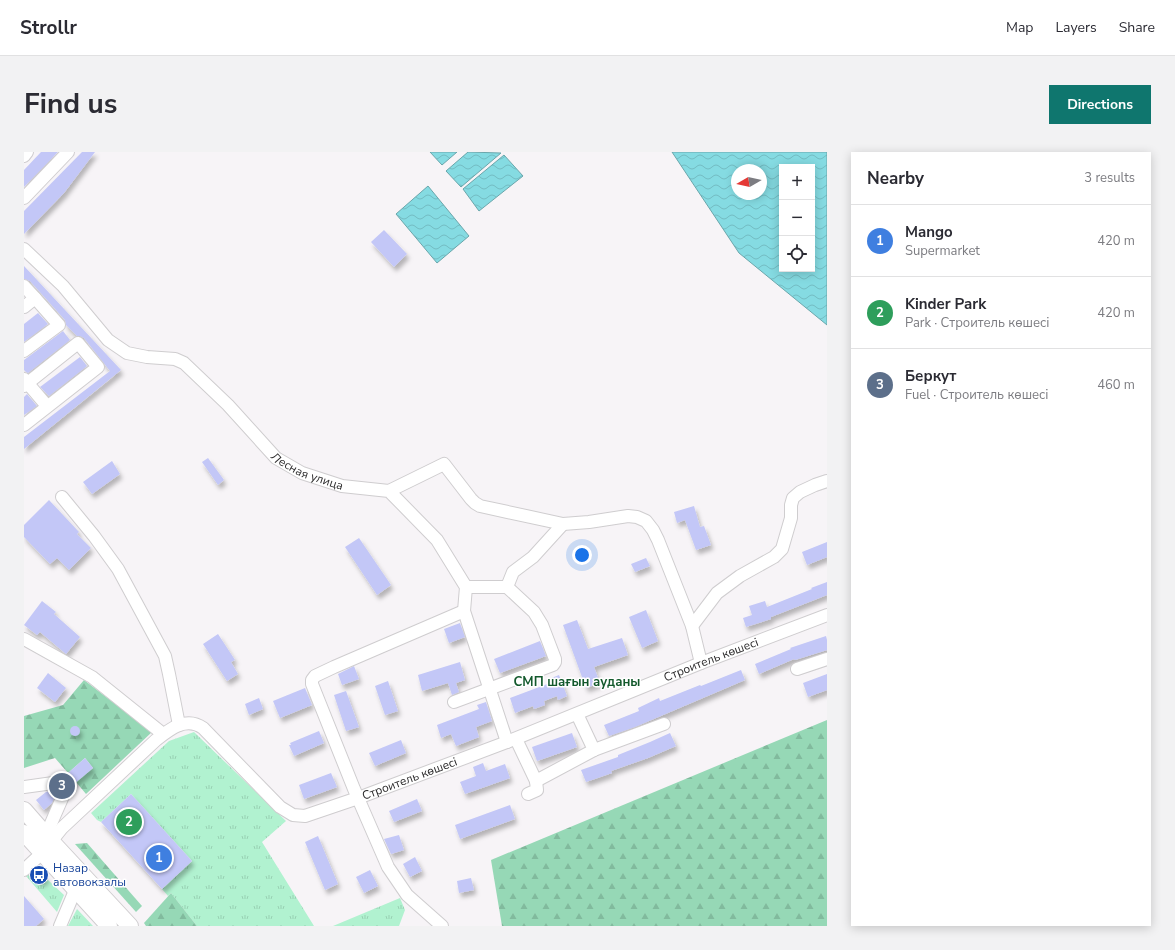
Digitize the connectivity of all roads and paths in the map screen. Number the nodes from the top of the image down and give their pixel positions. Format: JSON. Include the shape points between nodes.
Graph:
{"nodes":[{"id":1,"x":27,"y":152,"type":"edge"},
{"id":2,"x":68,"y":152,"type":"edge"},
{"id":3,"x":24,"y":156,"type":"edge"},
{"id":4,"x":24,"y":198,"type":"edge"},
{"id":5,"x":24,"y":249,"type":"edge"},
{"id":6,"x":24,"y":286,"type":"edge"},
{"id":7,"x":35,"y":298,"type":"junction"},
{"id":8,"x":24,"y":307,"type":"edge"},
{"id":9,"x":24,"y":351,"type":"edge"},
{"id":10,"x":25,"y":382,"type":"edge"},
{"id":11,"x":47,"y":406,"type":"junction"},
{"id":12,"x":24,"y":425,"type":"edge"},
{"id":13,"x":827,"y":481,"type":"edge"},
{"id":14,"x":389,"y":491,"type":"junction"},
{"id":15,"x":62,"y":497,"type":"dead end"},
{"id":16,"x":563,"y":524,"type":"junction"},
{"id":17,"x":466,"y":587,"type":"junction"},
{"id":18,"x":506,"y":587,"type":"junction"},
{"id":19,"x":464,"y":611,"type":"junction"},
{"id":20,"x":827,"y":615,"type":"edge"},
{"id":21,"x":692,"y":626,"type":"junction"},
{"id":22,"x":24,"y":639,"type":"edge"},
{"id":23,"x":827,"y":659,"type":"edge"},
{"id":24,"x":701,"y":662,"type":"junction"},
{"id":25,"x":797,"y":669,"type":"dead end"},
{"id":26,"x":490,"y":689,"type":"junction"},
{"id":27,"x":454,"y":702,"type":"dead end"},
{"id":28,"x":577,"y":714,"type":"junction"},
{"id":29,"x":664,"y":724,"type":"dead end"},
{"id":30,"x":179,"y":725,"type":"junction"},
{"id":31,"x":163,"y":734,"type":"junction"},
{"id":32,"x":512,"y":741,"type":"junction"},
{"id":33,"x":594,"y":750,"type":"junction"},
{"id":34,"x":536,"y":781,"type":"junction"},
{"id":35,"x":53,"y":783,"type":"dead end"},
{"id":36,"x":24,"y":787,"type":"edge"},
{"id":37,"x":528,"y":794,"type":"dead end"},
{"id":38,"x":64,"y":796,"type":"dead end"},
{"id":39,"x":358,"y":798,"type":"junction"},
{"id":40,"x":24,"y":810,"type":"edge"},
{"id":41,"x":24,"y":833,"type":"edge"},
{"id":42,"x":47,"y":843,"type":"junction"},
{"id":43,"x":24,"y":870,"type":"edge"},
{"id":44,"x":72,"y":886,"type":"junction"},
{"id":45,"x":60,"y":926,"type":"edge"},
{"id":46,"x":109,"y":926,"type":"edge"},
{"id":47,"x":130,"y":926,"type":"edge"},
{"id":48,"x":442,"y":926,"type":"edge"}],
"edges":[{"from":1,"to":3,"type":"street"},
{"from":2,"to":4,"type":"street"},
{"from":5,"to":14,"type":"street","name":"Лесная улица","via":[[63,286],[108,340],[127,353],[175,358],[184,363],[228,405],[276,458],[302,473],[342,486]]},
{"from":6,"to":7,"type":"street"},
{"from":7,"to":8,"type":"street"},
{"from":7,"to":9,"type":"street","via":[[58,325]]},
{"from":10,"to":11,"type":"street"},
{"from":10,"to":11,"type":"street","via":[[78,343],[98,367]]},
{"from":11,"to":12,"type":"street"},
{"from":13,"to":21,"type":"street","via":[[800,492],[793,498],[791,518],[782,549],[774,557],[740,576],[717,593]]},
{"from":14,"to":16,"type":"street","via":[[444,464],[471,499],[480,506]]},
{"from":14,"to":17,"type":"street","via":[[437,540]]},
{"from":15,"to":30,"type":"street","via":[[118,569],[165,656]]},
{"from":16,"to":18,"type":"street","via":[[533,557],[513,572]]},
{"from":16,"to":21,"type":"street","via":[[628,516],[646,521],[658,540]]},
{"from":17,"to":18,"type":"street"},
{"from":17,"to":19,"type":"street"},
{"from":18,"to":26,"type":"street","via":[[534,612],[542,625],[555,662],[553,665]]},
{"from":19,"to":26,"type":"street"},
{"from":19,"to":39,"type":"street","via":[[334,667],[312,680]]},
{"from":20,"to":24,"type":"street","name":"Строитель көшесі"},
{"from":21,"to":24,"type":"street"},
{"from":22,"to":31,"type":"street","via":[[92,677]]},
{"from":23,"to":25,"type":"street"},
{"from":24,"to":28,"type":"street","name":"Строитель көшесі"},
{"from":26,"to":27,"type":"street"},
{"from":26,"to":32,"type":"street"},
{"from":28,"to":32,"type":"street","name":"Строитель көшесі"},
{"from":28,"to":33,"type":"street"},
{"from":29,"to":33,"type":"street"},
{"from":30,"to":31,"type":"street","name":"Строитель көшесі"},
{"from":30,"to":39,"type":"street","name":"Строитель көшесі","via":[[191,723],[203,728],[280,807],[293,815],[305,816]]},
{"from":31,"to":42,"type":"street","name":"Строитель көшесі"},
{"from":32,"to":34,"type":"street"},
{"from":32,"to":39,"type":"street","name":"Строитель көшесі"},
{"from":33,"to":34,"type":"street"},
{"from":34,"to":37,"type":"street","via":[[537,790]]},
{"from":35,"to":36,"type":"street"},
{"from":38,"to":42,"type":"street"},
{"from":39,"to":48,"type":"street","via":[[388,867],[406,895]]},
{"from":40,"to":42,"type":"main road"},
{"from":41,"to":42,"type":"main road"},
{"from":42,"to":43,"type":"street"},
{"from":42,"to":44,"type":"main road"},
{"from":42,"to":47,"type":"main road"},
{"from":44,"to":45,"type":"street","via":[[74,893]]},
{"from":44,"to":46,"type":"main road"}]}
